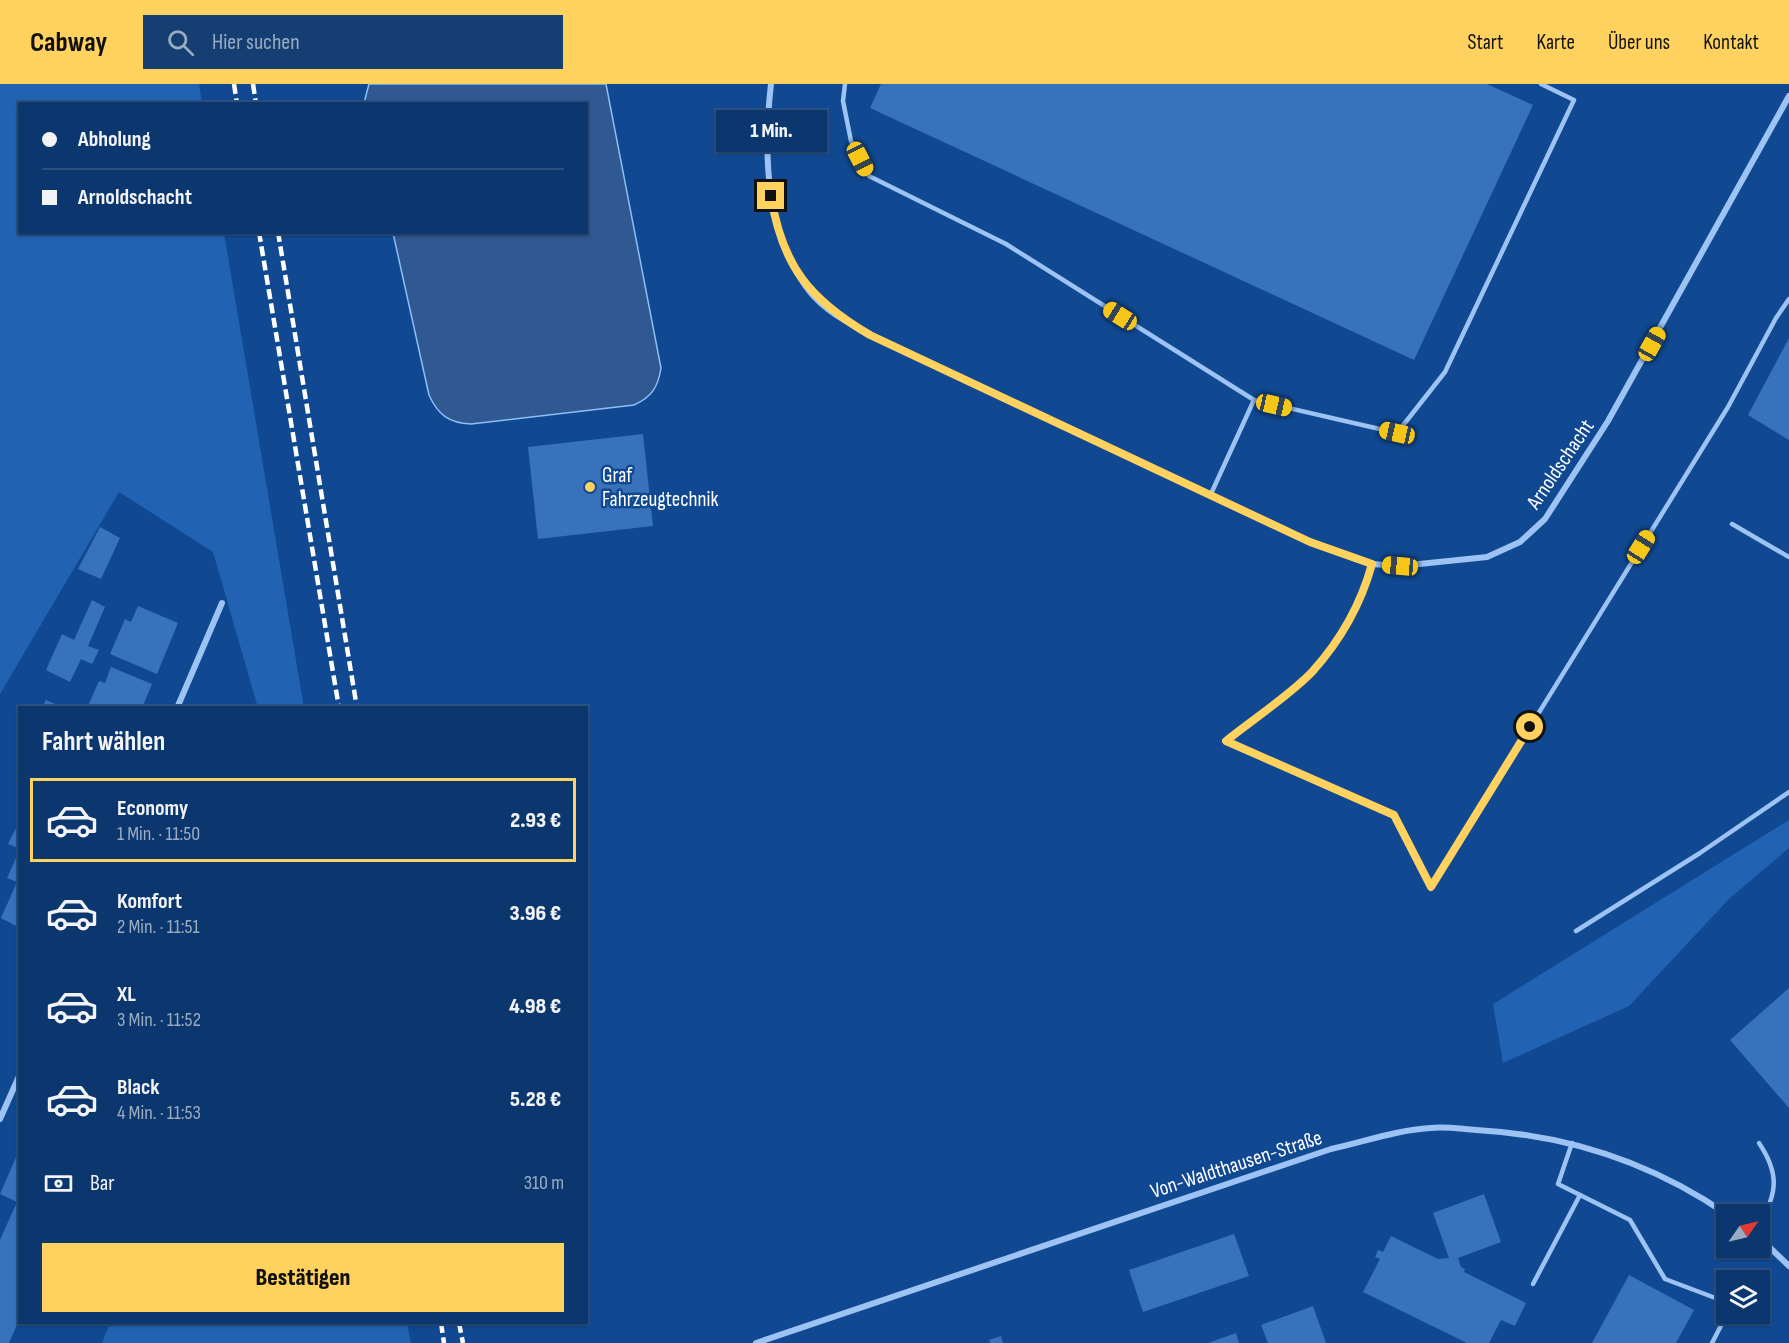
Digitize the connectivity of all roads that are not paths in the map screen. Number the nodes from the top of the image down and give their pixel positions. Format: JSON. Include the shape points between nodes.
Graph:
{"nodes":[{"id":1,"x":771,"y":84,"type":"edge"},
{"id":2,"x":845,"y":84,"type":"edge"},
{"id":3,"x":1541,"y":84,"type":"edge"},
{"id":4,"x":1789,"y":96,"type":"edge"},
{"id":5,"x":1789,"y":299,"type":"edge"},
{"id":6,"x":1254,"y":400,"type":"junction"},
{"id":7,"x":1210,"y":496,"type":"junction"},
{"id":8,"x":1732,"y":524,"type":"dead end"},
{"id":9,"x":1789,"y":557,"type":"edge"},
{"id":10,"x":1372,"y":564,"type":"junction"},
{"id":11,"x":222,"y":603,"type":"dead end"},
{"id":12,"x":178,"y":706,"type":"edge"},
{"id":13,"x":1789,"y":792,"type":"edge"},
{"id":14,"x":1576,"y":932,"type":"dead end"},
{"id":15,"x":18,"y":1078,"type":"edge"},
{"id":16,"x":0,"y":1119,"type":"edge"},
{"id":17,"x":1572,"y":1143,"type":"junction"},
{"id":18,"x":1759,"y":1143,"type":"dead end"},
{"id":19,"x":1580,"y":1196,"type":"junction"},
{"id":20,"x":1770,"y":1206,"type":"edge"},
{"id":21,"x":1716,"y":1207,"type":"edge"},
{"id":22,"x":1770,"y":1248,"type":"edge"},
{"id":23,"x":1789,"y":1266,"type":"edge"},
{"id":24,"x":1533,"y":1284,"type":"dead end"},
{"id":25,"x":1716,"y":1298,"type":"edge"},
{"id":26,"x":1722,"y":1324,"type":"edge"},
{"id":27,"x":756,"y":1343,"type":"edge"},
{"id":28,"x":1712,"y":1343,"type":"edge"}],
"edges":[{"from":1,"to":7,"type":"street","name":"Arnoldschacht","via":[[768,175],[775,218],[790,260],[811,293],[839,317],[870,335]]},
{"from":2,"to":6,"type":"lane","via":[[843,101],[851,141],[869,176],[1006,244]]},
{"from":3,"to":6,"type":"lane","via":[[1574,100],[1445,372],[1397,433]]},
{"from":4,"to":10,"type":"street","name":"Arnoldschacht","via":[[1614,412],[1545,519],[1520,542],[1487,557],[1410,566]]},
{"from":5,"to":10,"type":"lane","via":[[1728,407],[1431,887],[1394,815],[1226,741],[1311,672],[1340,636],[1364,595]]},
{"from":6,"to":7,"type":"lane"},
{"from":7,"to":10,"type":"street","name":"Arnoldschacht","via":[[1310,542]]},
{"from":8,"to":9,"type":"lane"},
{"from":11,"to":12,"type":"street"},
{"from":13,"to":14,"type":"lane"},
{"from":15,"to":16,"type":"street"},
{"from":17,"to":19,"type":"lane","via":[[1558,1185]]},
{"from":17,"to":21,"type":"street","name":"Von-Waldthausen-Straße","via":[[1618,1158],[1695,1192]]},
{"from":17,"to":27,"type":"street","name":"Von-Waldthausen-Straße","via":[[1524,1133],[1430,1128],[1331,1149]]},
{"from":18,"to":20,"type":"lane","via":[[1772,1162]]},
{"from":19,"to":24,"type":"lane"},
{"from":19,"to":25,"type":"lane","via":[[1630,1220],[1665,1279]]},
{"from":22,"to":23,"type":"street"},
{"from":26,"to":28,"type":"lane"}]}
